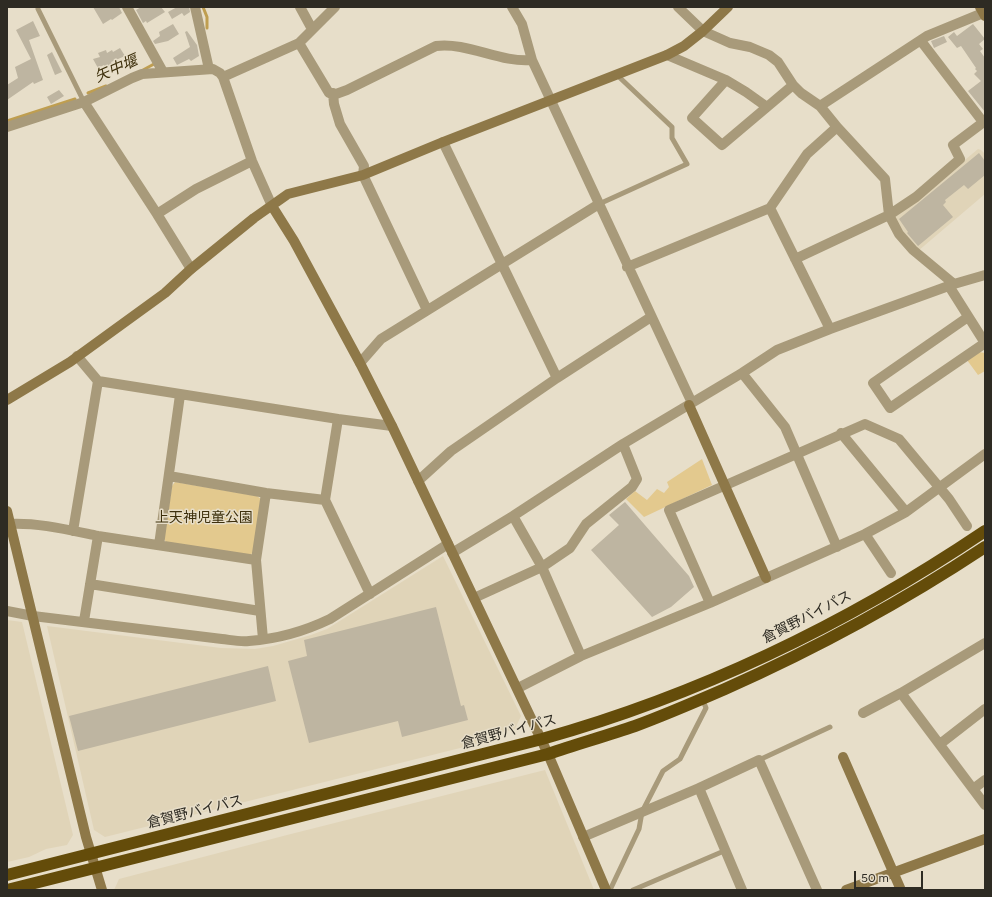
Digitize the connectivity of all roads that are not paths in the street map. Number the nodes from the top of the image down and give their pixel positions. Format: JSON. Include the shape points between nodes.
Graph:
{"nodes":[{"id":1,"x":195,"y":7,"type":"edge"},
{"id":2,"x":300,"y":7,"type":"edge"},
{"id":3,"x":335,"y":7,"type":"edge"},
{"id":4,"x":512,"y":7,"type":"edge"},
{"id":5,"x":678,"y":7,"type":"edge"},
{"id":6,"x":728,"y":7,"type":"edge"},
{"id":7,"x":129,"y":8,"type":"edge"},
{"id":8,"x":38,"y":9,"type":"dead end"},
{"id":9,"x":983,"y":12,"type":"edge"},
{"id":10,"x":312,"y":29,"type":"junction"},
{"id":11,"x":704,"y":31,"type":"junction"},
{"id":12,"x":921,"y":41,"type":"junction"},
{"id":13,"x":299,"y":43,"type":"junction"},
{"id":14,"x":667,"y":55,"type":"junction"},
{"id":15,"x":532,"y":60,"type":"junction"},
{"id":16,"x":209,"y":69,"type":"junction"},
{"id":17,"x":163,"y":72,"type":"junction"},
{"id":18,"x":617,"y":75,"type":"junction"},
{"id":19,"x":223,"y":77,"type":"junction"},
{"id":20,"x":726,"y":80,"type":"junction"},
{"id":21,"x":793,"y":85,"type":"junction"},
{"id":22,"x":333,"y":93,"type":"junction"},
{"id":23,"x":551,"y":101,"type":"junction"},
{"id":24,"x":84,"y":102,"type":"junction"},
{"id":25,"x":820,"y":106,"type":"junction"},
{"id":26,"x":768,"y":107,"type":"junction"},
{"id":27,"x":984,"y":122,"type":"edge"},
{"id":28,"x":7,"y":127,"type":"edge"},
{"id":29,"x":837,"y":127,"type":"junction"},
{"id":30,"x":443,"y":142,"type":"junction"},
{"id":31,"x":252,"y":161,"type":"junction"},
{"id":32,"x":363,"y":175,"type":"junction"},
{"id":33,"x":599,"y":204,"type":"junction"},
{"id":34,"x":272,"y":206,"type":"junction"},
{"id":35,"x":770,"y":208,"type":"junction"},
{"id":36,"x":157,"y":214,"type":"junction"},
{"id":37,"x":888,"y":215,"type":"junction"},
{"id":38,"x":795,"y":259,"type":"junction"},
{"id":39,"x":503,"y":263,"type":"junction"},
{"id":40,"x":627,"y":267,"type":"junction"},
{"id":41,"x":192,"y":269,"type":"junction"},
{"id":42,"x":985,"y":275,"type":"edge"},
{"id":43,"x":951,"y":285,"type":"junction"},
{"id":44,"x":427,"y":310,"type":"junction"},
{"id":45,"x":652,"y":317,"type":"junction"},
{"id":46,"x":968,"y":317,"type":"junction"},
{"id":47,"x":830,"y":329,"type":"junction"},
{"id":48,"x":985,"y":343,"type":"edge"},
{"id":49,"x":77,"y":356,"type":"junction"},
{"id":50,"x":360,"y":363,"type":"junction"},
{"id":51,"x":742,"y":373,"type":"junction"},
{"id":52,"x":557,"y":378,"type":"junction"},
{"id":53,"x":98,"y":381,"type":"junction"},
{"id":54,"x":180,"y":395,"type":"junction"},
{"id":55,"x":7,"y":400,"type":"edge"},
{"id":56,"x":690,"y":404,"type":"junction"},
{"id":57,"x":338,"y":419,"type":"junction"},
{"id":58,"x":392,"y":426,"type":"junction"},
{"id":59,"x":841,"y":434,"type":"junction"},
{"id":60,"x":623,"y":444,"type":"junction"},
{"id":61,"x":797,"y":454,"type":"junction"},
{"id":62,"x":985,"y":454,"type":"edge"},
{"id":63,"x":169,"y":476,"type":"junction"},
{"id":64,"x":418,"y":481,"type":"junction"},
{"id":65,"x":724,"y":485,"type":"junction"},
{"id":66,"x":940,"y":488,"type":"junction"},
{"id":67,"x":266,"y":492,"type":"junction"},
{"id":68,"x":325,"y":500,"type":"junction"},
{"id":69,"x":7,"y":511,"type":"edge"},
{"id":70,"x":906,"y":512,"type":"junction"},
{"id":71,"x":513,"y":516,"type":"junction"},
{"id":72,"x":9,"y":524,"type":"edge"},
{"id":73,"x":967,"y":526,"type":"dead end"},
{"id":74,"x":73,"y":531,"type":"junction"},
{"id":75,"x":985,"y":531,"type":"edge"},
{"id":76,"x":865,"y":534,"type":"junction"},
{"id":77,"x":98,"y":536,"type":"junction"},
{"id":78,"x":159,"y":545,"type":"junction"},
{"id":79,"x":837,"y":547,"type":"junction"},
{"id":80,"x":985,"y":547,"type":"edge"},
{"id":81,"x":450,"y":548,"type":"junction"},
{"id":82,"x":256,"y":560,"type":"junction"},
{"id":83,"x":542,"y":566,"type":"junction"},
{"id":84,"x":891,"y":574,"type":"dead end"},
{"id":85,"x":766,"y":578,"type":"junction"},
{"id":86,"x":90,"y":584,"type":"junction"},
{"id":87,"x":370,"y":594,"type":"junction"},
{"id":88,"x":474,"y":598,"type":"junction"},
{"id":89,"x":710,"y":603,"type":"junction"},
{"id":90,"x":7,"y":611,"type":"edge"},
{"id":91,"x":260,"y":611,"type":"junction"},
{"id":92,"x":33,"y":616,"type":"junction"},
{"id":93,"x":84,"y":622,"type":"junction"},
{"id":94,"x":263,"y":639,"type":"junction"},
{"id":95,"x":985,"y":643,"type":"edge"},
{"id":96,"x":581,"y":656,"type":"junction"},
{"id":97,"x":518,"y":688,"type":"junction"},
{"id":98,"x":901,"y":693,"type":"junction"},
{"id":99,"x":702,"y":698,"type":"junction"},
{"id":100,"x":985,"y":709,"type":"edge"},
{"id":101,"x":863,"y":713,"type":"dead end"},
{"id":102,"x":830,"y":727,"type":"dead end"},
{"id":103,"x":542,"y":739,"type":"junction"},
{"id":104,"x":940,"y":744,"type":"junction"},
{"id":105,"x":548,"y":754,"type":"junction"},
{"id":106,"x":843,"y":757,"type":"dead end"},
{"id":107,"x":759,"y":760,"type":"junction"},
{"id":108,"x":985,"y":780,"type":"edge"},
{"id":109,"x":699,"y":788,"type":"junction"},
{"id":110,"x":974,"y":789,"type":"junction"},
{"id":111,"x":985,"y":805,"type":"edge"},
{"id":112,"x":642,"y":812,"type":"junction"},
{"id":113,"x":583,"y":837,"type":"junction"},
{"id":114,"x":985,"y":839,"type":"edge"},
{"id":115,"x":724,"y":851,"type":"junction"},
{"id":116,"x":91,"y":853,"type":"junction"},
{"id":117,"x":95,"y":867,"type":"junction"},
{"id":118,"x":894,"y":873,"type":"junction"},
{"id":119,"x":7,"y":875,"type":"edge"},
{"id":120,"x":7,"y":890,"type":"edge"},
{"id":121,"x":102,"y":890,"type":"edge"},
{"id":122,"x":606,"y":890,"type":"edge"},
{"id":123,"x":610,"y":890,"type":"edge"},
{"id":124,"x":633,"y":890,"type":"edge"},
{"id":125,"x":742,"y":890,"type":"edge"},
{"id":126,"x":817,"y":890,"type":"edge"},
{"id":127,"x":846,"y":890,"type":"edge"},
{"id":128,"x":901,"y":890,"type":"edge"}],
"edges":[{"from":1,"to":16,"type":"street"},
{"from":2,"to":10,"type":"street"},
{"from":3,"to":10,"type":"street"},
{"from":4,"to":15,"type":"street","via":[[522,24]]},
{"from":5,"to":11,"type":"street"},
{"from":6,"to":11,"type":"street"},
{"from":7,"to":17,"type":"street"},
{"from":8,"to":24,"type":"lane"},
{"from":9,"to":12,"type":"street"},
{"from":10,"to":13,"type":"street"},
{"from":11,"to":14,"type":"street"},
{"from":11,"to":21,"type":"street","via":[[730,43],[750,47],[778,62]]},
{"from":12,"to":25,"type":"street"},
{"from":12,"to":27,"type":"street"},
{"from":13,"to":19,"type":"street"},
{"from":13,"to":22,"type":"street","via":[[329,93]]},
{"from":14,"to":18,"type":"street"},
{"from":14,"to":20,"type":"street"},
{"from":15,"to":22,"type":"street","via":[[521,61],[471,49],[436,46],[347,90]]},
{"from":15,"to":23,"type":"street"},
{"from":16,"to":17,"type":"street"},
{"from":16,"to":19,"type":"street"},
{"from":17,"to":24,"type":"street","via":[[142,74]]},
{"from":18,"to":23,"type":"street"},
{"from":18,"to":33,"type":"lane","via":[[672,127],[672,138],[687,164]]},
{"from":19,"to":31,"type":"street"},
{"from":20,"to":26,"type":"street"},
{"from":20,"to":26,"type":"street","via":[[692,118],[722,145]]},
{"from":21,"to":25,"type":"street"},
{"from":21,"to":26,"type":"street"},
{"from":22,"to":32,"type":"street","via":[[340,124],[364,166]]},
{"from":23,"to":30,"type":"street"},
{"from":23,"to":33,"type":"street"},
{"from":24,"to":28,"type":"street"},
{"from":24,"to":36,"type":"street"},
{"from":25,"to":29,"type":"street"},
{"from":27,"to":37,"type":"street","via":[[953,145],[960,159],[916,197]]},
{"from":29,"to":35,"type":"street","via":[[807,154]]},
{"from":29,"to":37,"type":"street","via":[[885,179]]},
{"from":30,"to":32,"type":"street"},
{"from":30,"to":39,"type":"street"},
{"from":31,"to":34,"type":"street"},
{"from":31,"to":36,"type":"street","via":[[196,189]]},
{"from":32,"to":34,"type":"street","via":[[288,194]]},
{"from":32,"to":44,"type":"street"},
{"from":33,"to":39,"type":"street"},
{"from":33,"to":40,"type":"street"},
{"from":34,"to":41,"type":"street"},
{"from":34,"to":50,"type":"street"},
{"from":35,"to":38,"type":"street"},
{"from":35,"to":40,"type":"street"},
{"from":36,"to":41,"type":"street"},
{"from":37,"to":38,"type":"street"},
{"from":37,"to":43,"type":"street","via":[[899,234],[913,250]]},
{"from":38,"to":47,"type":"street"},
{"from":39,"to":44,"type":"street"},
{"from":39,"to":52,"type":"street"},
{"from":40,"to":45,"type":"street"},
{"from":41,"to":49,"type":"street","via":[[165,293]]},
{"from":42,"to":43,"type":"street"},
{"from":43,"to":46,"type":"street"},
{"from":43,"to":47,"type":"street"},
{"from":44,"to":50,"type":"street","via":[[381,339]]},
{"from":45,"to":52,"type":"street"},
{"from":45,"to":56,"type":"street"},
{"from":46,"to":48,"type":"street"},
{"from":46,"to":48,"type":"street","via":[[873,384],[890,408]]},
{"from":47,"to":51,"type":"street","via":[[778,350]]},
{"from":49,"to":53,"type":"street"},
{"from":49,"to":55,"type":"street"},
{"from":50,"to":58,"type":"street"},
{"from":51,"to":56,"type":"street"},
{"from":51,"to":61,"type":"street","via":[[785,427]]},
{"from":52,"to":64,"type":"street","via":[[451,451]]},
{"from":53,"to":54,"type":"street"},
{"from":53,"to":74,"type":"street"},
{"from":54,"to":57,"type":"street"},
{"from":54,"to":63,"type":"street"},
{"from":56,"to":60,"type":"street"},
{"from":56,"to":65,"type":"street"},
{"from":57,"to":58,"type":"street"},
{"from":57,"to":68,"type":"street"},
{"from":58,"to":64,"type":"street"},
{"from":59,"to":61,"type":"street"},
{"from":59,"to":66,"type":"street","via":[[865,424],[899,438]]},
{"from":59,"to":70,"type":"street"},
{"from":60,"to":71,"type":"street"},
{"from":60,"to":83,"type":"street","via":[[637,479],[632,487],[586,524],[570,548]]},
{"from":61,"to":65,"type":"street"},
{"from":61,"to":79,"type":"street"},
{"from":62,"to":66,"type":"street"},
{"from":63,"to":67,"type":"street"},
{"from":63,"to":78,"type":"street"},
{"from":64,"to":81,"type":"street"},
{"from":65,"to":85,"type":"street"},
{"from":65,"to":89,"type":"street","via":[[669,510]]},
{"from":66,"to":70,"type":"street"},
{"from":66,"to":73,"type":"street"},
{"from":67,"to":68,"type":"street"},
{"from":67,"to":82,"type":"street"},
{"from":68,"to":87,"type":"street"},
{"from":69,"to":72,"type":"street"},
{"from":70,"to":76,"type":"street"},
{"from":71,"to":81,"type":"street"},
{"from":71,"to":83,"type":"street"},
{"from":72,"to":74,"type":"street"},
{"from":72,"to":92,"type":"street"},
{"from":74,"to":77,"type":"street"},
{"from":75,"to":103,"type":"highway","name":"倉賀野バイパス","via":[[833,622],[766,655],[698,686]]},
{"from":76,"to":79,"type":"street"},
{"from":76,"to":84,"type":"street"},
{"from":77,"to":78,"type":"street"},
{"from":77,"to":86,"type":"street"},
{"from":78,"to":82,"type":"street"},
{"from":79,"to":85,"type":"street"},
{"from":80,"to":99,"type":"highway","name":"倉賀野バイパス","via":[[905,598],[839,634],[772,668]]},
{"from":81,"to":87,"type":"street"},
{"from":81,"to":88,"type":"street"},
{"from":82,"to":91,"type":"street"},
{"from":83,"to":88,"type":"street"},
{"from":83,"to":96,"type":"street"},
{"from":85,"to":89,"type":"street"},
{"from":86,"to":91,"type":"street"},
{"from":86,"to":93,"type":"street"},
{"from":87,"to":94,"type":"street","via":[[313,627]]},
{"from":88,"to":97,"type":"street"},
{"from":89,"to":96,"type":"street"},
{"from":90,"to":92,"type":"street"},
{"from":91,"to":94,"type":"street"},
{"from":92,"to":93,"type":"street"},
{"from":92,"to":116,"type":"street"},
{"from":93,"to":94,"type":"street","via":[[222,639]]},
{"from":95,"to":98,"type":"street"},
{"from":96,"to":97,"type":"street"},
{"from":97,"to":103,"type":"street"},
{"from":98,"to":101,"type":"street"},
{"from":98,"to":104,"type":"street"},
{"from":99,"to":105,"type":"highway","name":"倉賀野バイパス","via":[[635,725]]},
{"from":99,"to":112,"type":"lane","via":[[706,708],[680,759],[663,771]]},
{"from":100,"to":104,"type":"street"},
{"from":102,"to":107,"type":"lane"},
{"from":103,"to":105,"type":"street"},
{"from":103,"to":116,"type":"highway","name":"倉賀野バイパス"},
{"from":104,"to":110,"type":"street"},
{"from":105,"to":113,"type":"street"},
{"from":105,"to":117,"type":"highway","name":"倉賀野バイパス"},
{"from":106,"to":118,"type":"street"},
{"from":107,"to":109,"type":"street"},
{"from":107,"to":126,"type":"street"},
{"from":108,"to":110,"type":"street"},
{"from":109,"to":112,"type":"street"},
{"from":109,"to":115,"type":"street"},
{"from":110,"to":111,"type":"street"},
{"from":112,"to":113,"type":"street"},
{"from":112,"to":123,"type":"lane","via":[[639,828]]},
{"from":113,"to":122,"type":"street"},
{"from":114,"to":118,"type":"street"},
{"from":115,"to":124,"type":"lane"},
{"from":115,"to":125,"type":"street"},
{"from":116,"to":117,"type":"street"},
{"from":116,"to":119,"type":"highway","name":"倉賀野バイパス"},
{"from":117,"to":120,"type":"highway","name":"倉賀野バイパス"},
{"from":117,"to":121,"type":"street"},
{"from":118,"to":127,"type":"street"},
{"from":118,"to":128,"type":"street"}]}
